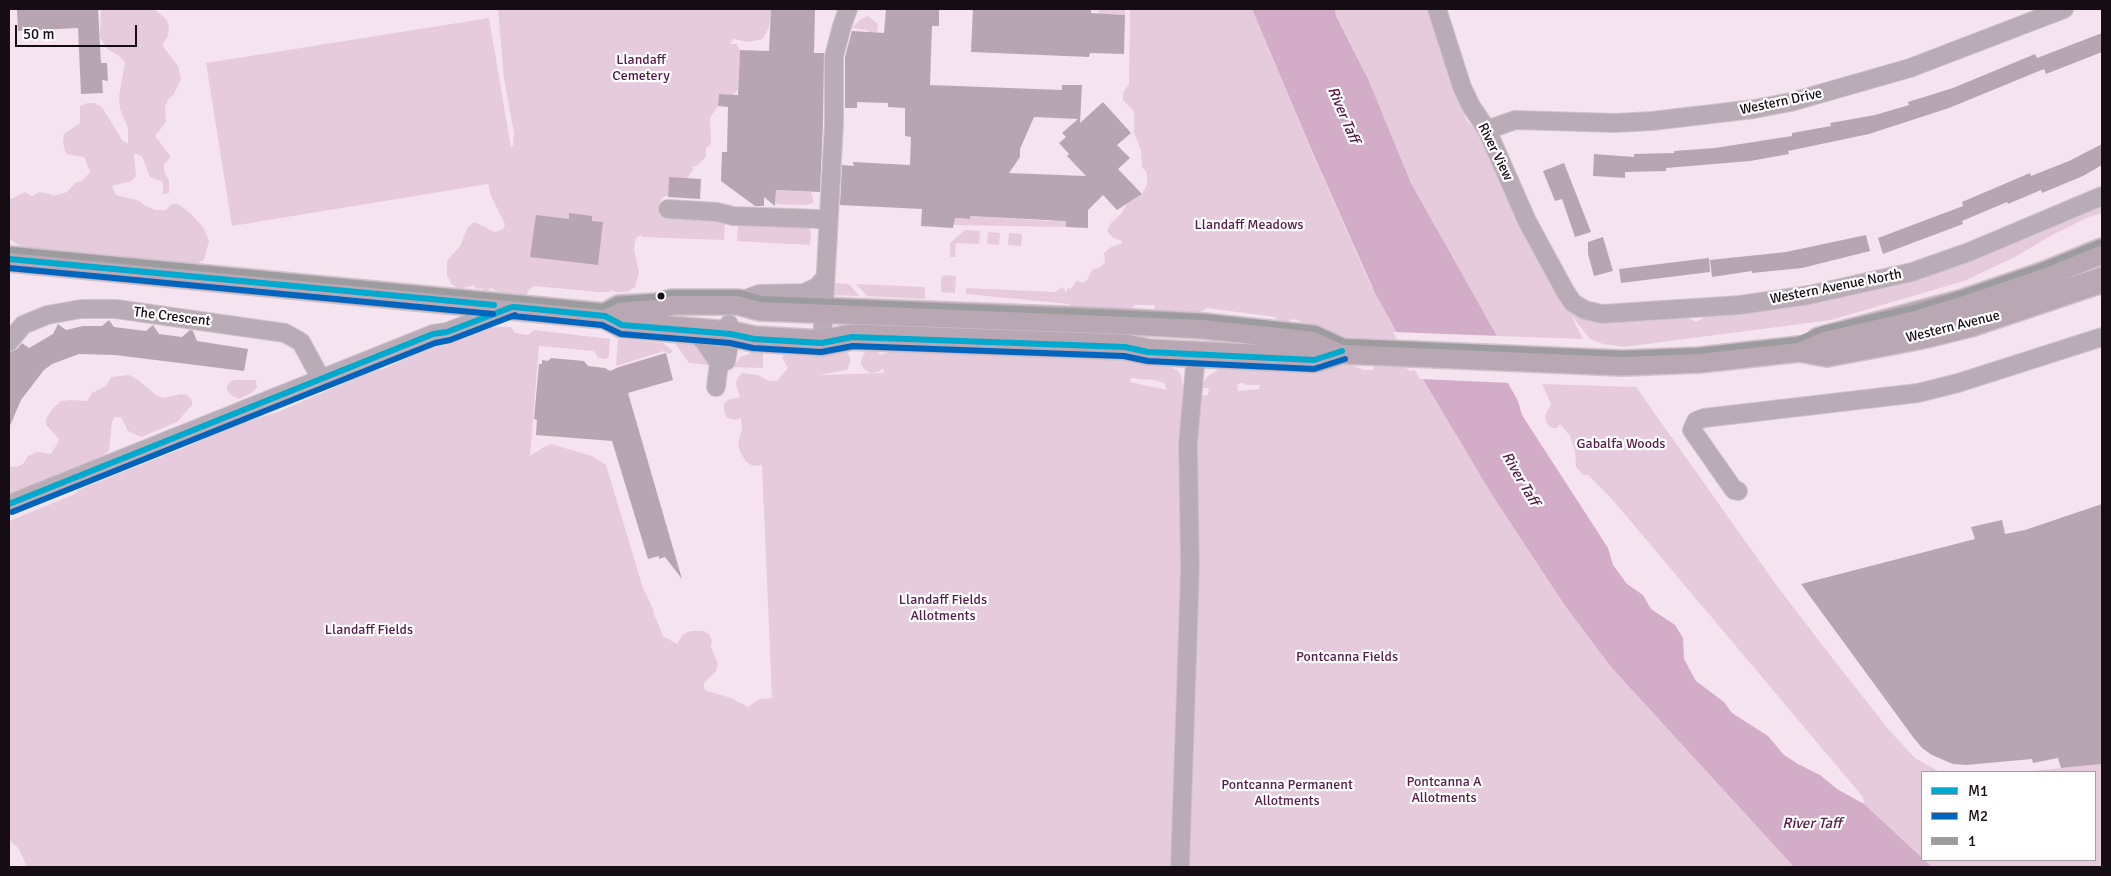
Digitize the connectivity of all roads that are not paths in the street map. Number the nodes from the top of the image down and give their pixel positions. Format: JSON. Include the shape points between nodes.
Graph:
{"nodes":[{"id":1,"x":848,"y":9,"type":"edge"},
{"id":2,"x":1437,"y":9,"type":"edge"},
{"id":3,"x":2064,"y":9,"type":"edge"},
{"id":4,"x":1487,"y":130,"type":"junction"},
{"id":5,"x":2102,"y":196,"type":"edge"},
{"id":6,"x":668,"y":209,"type":"dead end"},
{"id":7,"x":828,"y":222,"type":"junction"},
{"id":8,"x":2102,"y":251,"type":"edge"},
{"id":9,"x":9,"y":260,"type":"edge"},
{"id":10,"x":824,"y":279,"type":"junction"},
{"id":11,"x":2102,"y":280,"type":"edge"},
{"id":12,"x":1565,"y":291,"type":"joint"},
{"id":13,"x":738,"y":302,"type":"junction"},
{"id":14,"x":656,"y":306,"type":"junction"},
{"id":15,"x":512,"y":307,"type":"junction"},
{"id":16,"x":823,"y":311,"type":"junction"},
{"id":17,"x":605,"y":316,"type":"junction"},
{"id":18,"x":692,"y":330,"type":"junction"},
{"id":19,"x":731,"y":334,"type":"junction"},
{"id":20,"x":2102,"y":337,"type":"edge"},
{"id":21,"x":9,"y":342,"type":"edge"},
{"id":22,"x":822,"y":343,"type":"junction"},
{"id":23,"x":1799,"y":349,"type":"junction"},
{"id":24,"x":1342,"y":351,"type":"junction"},
{"id":25,"x":1196,"y":354,"type":"junction"},
{"id":26,"x":719,"y":363,"type":"junction"},
{"id":27,"x":321,"y":379,"type":"junction"},
{"id":28,"x":716,"y":388,"type":"dead end"},
{"id":29,"x":1738,"y":491,"type":"dead end"},
{"id":30,"x":9,"y":504,"type":"edge"},
{"id":31,"x":1180,"y":867,"type":"edge"}],
"edges":[{"from":1,"to":7,"type":"street","via":[[834,56],[834,132]]},
{"from":2,"to":4,"type":"street","name":"River View","via":[[1462,87]]},
{"from":3,"to":4,"type":"street","name":"Western Drive","via":[[1910,68],[1754,110],[1615,123],[1516,120]]},
{"from":4,"to":12,"type":"street","name":"River View","via":[[1527,221]]},
{"from":5,"to":12,"type":"street","name":"Western Avenue North","via":[[1969,252],[1912,272],[1809,295],[1740,305],[1602,314],[1585,310]]},
{"from":6,"to":7,"type":"street"},
{"from":7,"to":10,"type":"street"},
{"from":8,"to":23,"type":"highway","name":"Western Avenue","via":[[1963,302],[1826,338]]},
{"from":9,"to":15,"type":"highway","name":"Western Avenue"},
{"from":10,"to":13,"type":"street","via":[[817,287],[804,293],[759,294]]},
{"from":10,"to":16,"type":"street"},
{"from":11,"to":23,"type":"highway","name":"Western Avenue","via":[[1971,324],[1922,336],[1827,354]]},
{"from":13,"to":14,"type":"highway","name":"Western Avenue","via":[[672,302]]},
{"from":13,"to":16,"type":"highway","name":"Western Avenue","via":[[760,308]]},
{"from":14,"to":17,"type":"highway","name":"Western Avenue","via":[[620,308]]},
{"from":14,"to":19,"type":"street","via":[[675,318],[726,322]]},
{"from":15,"to":17,"type":"highway","name":"Western Avenue"},
{"from":15,"to":27,"type":"street","via":[[447,332],[433,334]]},
{"from":16,"to":22,"type":"street"},
{"from":16,"to":24,"type":"highway","name":"Western Avenue","via":[[1204,326],[1314,338]]},
{"from":17,"to":18,"type":"highway","name":"Western Avenue","via":[[622,325]]},
{"from":18,"to":19,"type":"highway","name":"Western Avenue"},
{"from":18,"to":26,"type":"street"},
{"from":19,"to":22,"type":"highway","name":"Western Avenue","via":[[754,339]]},
{"from":19,"to":26,"type":"street","via":[[726,361]]},
{"from":20,"to":29,"type":"street","via":[[1958,383],[1918,392],[1696,421],[1692,430],[1734,490]]},
{"from":21,"to":27,"type":"street","name":"The Crescent","via":[[23,325],[47,315],[81,309],[116,309],[285,333],[301,342]]},
{"from":22,"to":25,"type":"highway","name":"Western Avenue","via":[[852,337],[1125,347],[1148,352]]},
{"from":23,"to":24,"type":"highway","name":"Western Avenue","via":[[1662,362]]},
{"from":24,"to":25,"type":"highway","name":"Western Avenue","via":[[1314,360]]},
{"from":25,"to":31,"type":"street","via":[[1188,444],[1190,569]]},
{"from":26,"to":28,"type":"street"},
{"from":27,"to":30,"type":"street"}]}
